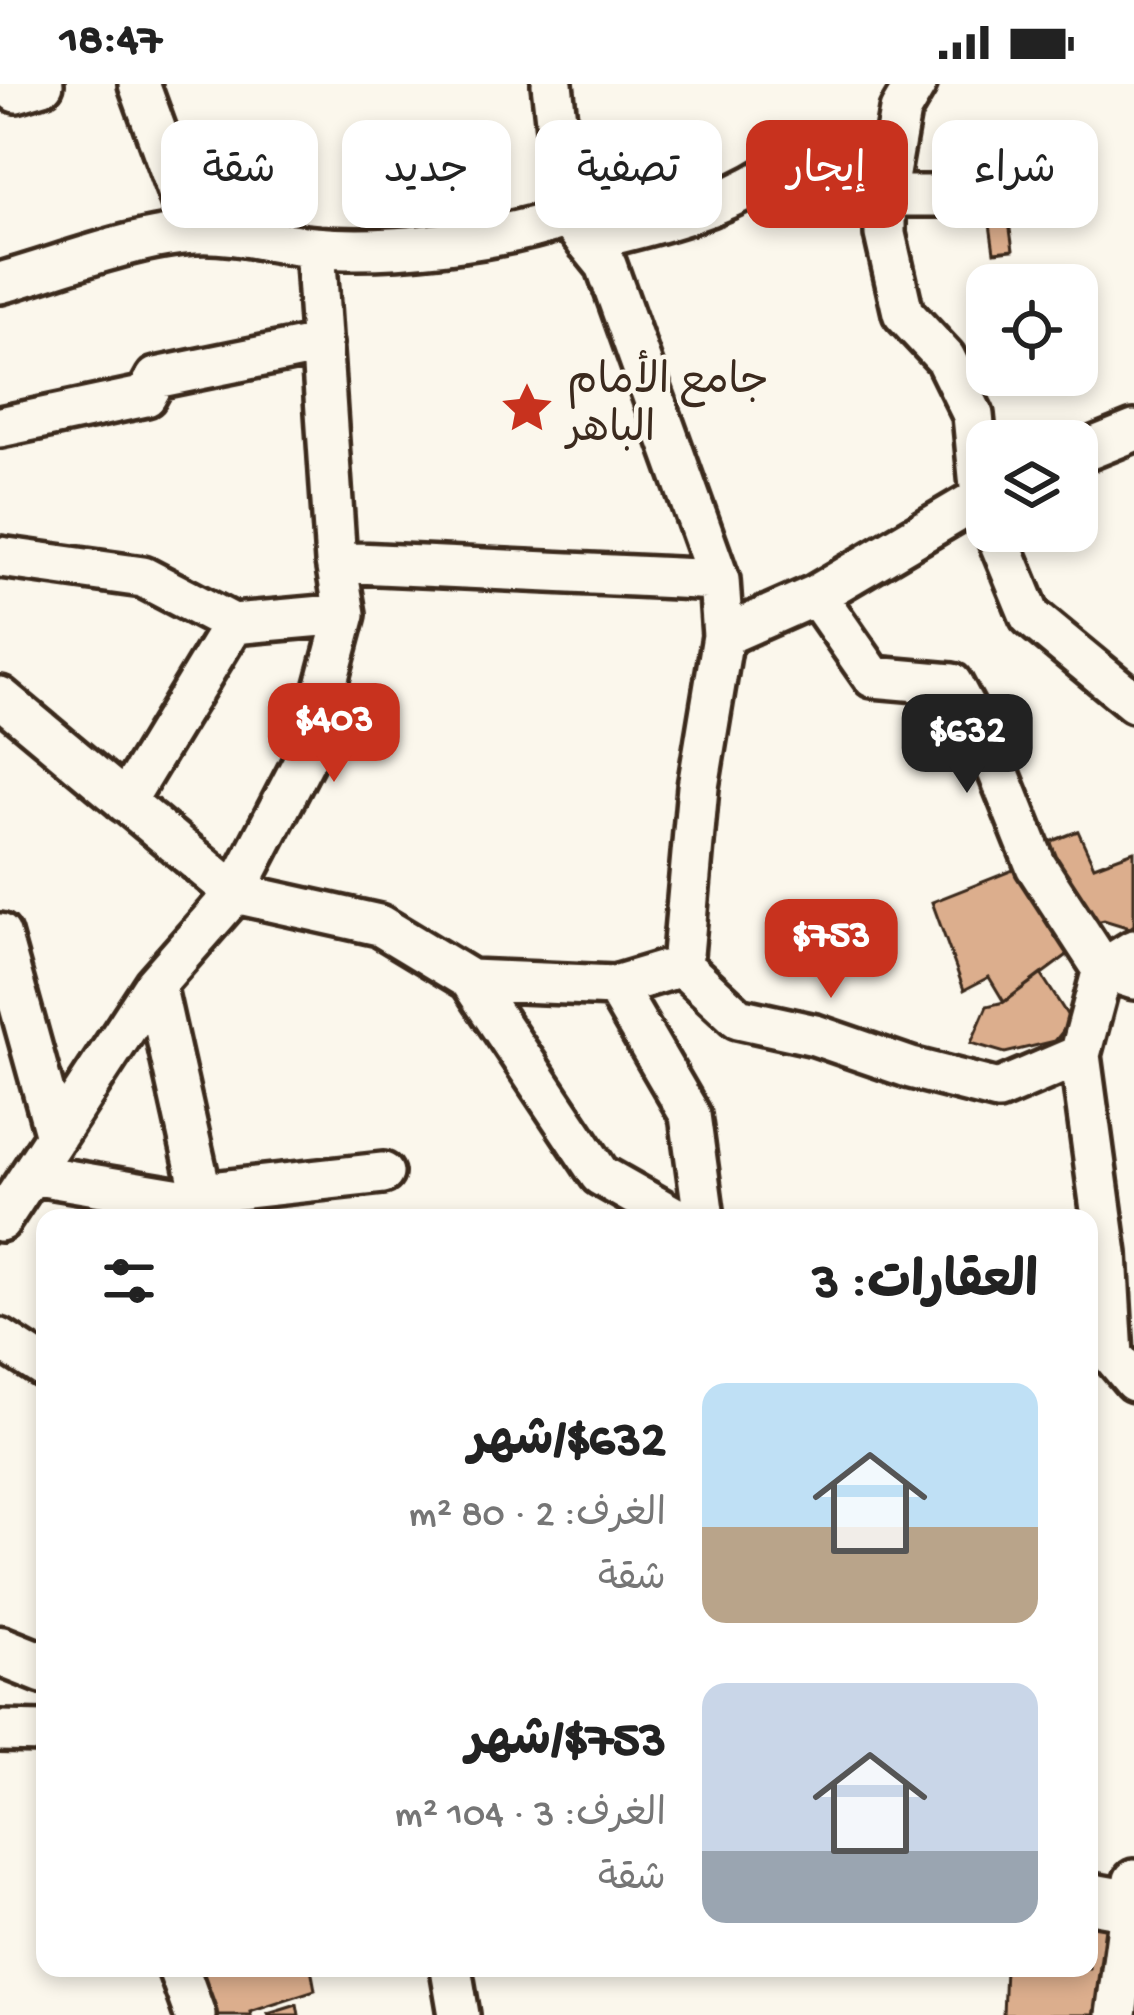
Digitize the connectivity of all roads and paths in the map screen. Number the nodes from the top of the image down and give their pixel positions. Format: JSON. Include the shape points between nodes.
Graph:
{"nodes":[{"id":1,"x":14,"y":84,"type":"edge"},
{"id":2,"x":43,"y":84,"type":"edge"},
{"id":3,"x":139,"y":84,"type":"edge"},
{"id":4,"x":552,"y":84,"type":"edge"},
{"id":5,"x":916,"y":84,"type":"edge"},
{"id":6,"x":898,"y":120,"type":"edge"},
{"id":7,"x":746,"y":191,"type":"edge"},
{"id":8,"x":885,"y":228,"type":"edge"},
{"id":9,"x":576,"y":229,"type":"junction"},
{"id":10,"x":193,"y":233,"type":"junction"},
{"id":11,"x":315,"y":248,"type":"junction"},
{"id":12,"x":0,"y":283,"type":"edge"},
{"id":13,"x":322,"y":344,"type":"junction"},
{"id":14,"x":974,"y":420,"type":"edge"},
{"id":15,"x":0,"y":427,"type":"edge"},
{"id":16,"x":1134,"y":431,"type":"edge"},
{"id":17,"x":1098,"y":446,"type":"edge"},
{"id":18,"x":966,"y":519,"type":"edge"},
{"id":19,"x":1005,"y":552,"type":"edge"},
{"id":20,"x":0,"y":556,"type":"edge"},
{"id":21,"x":336,"y":562,"type":"junction"},
{"id":22,"x":719,"y":580,"type":"junction"},
{"id":23,"x":816,"y":595,"type":"junction"},
{"id":24,"x":345,"y":614,"type":"junction"},
{"id":25,"x":233,"y":624,"type":"junction"},
{"id":26,"x":723,"y":636,"type":"junction"},
{"id":27,"x":0,"y":697,"type":"edge"},
{"id":28,"x":1134,"y":702,"type":"edge"},
{"id":29,"x":125,"y":802,"type":"junction"},
{"id":30,"x":236,"y":893,"type":"junction"},
{"id":31,"x":0,"y":934,"type":"edge"},
{"id":32,"x":682,"y":966,"type":"junction"},
{"id":33,"x":1124,"y":966,"type":"edge"},
{"id":34,"x":470,"y":980,"type":"junction"},
{"id":35,"x":155,"y":984,"type":"junction"},
{"id":36,"x":615,"y":986,"type":"junction"},
{"id":37,"x":1080,"y":1055,"type":"junction"},
{"id":38,"x":56,"y":1136,"type":"junction"},
{"id":39,"x":383,"y":1172,"type":"dead end"},
{"id":40,"x":31,"y":1174,"type":"junction"},
{"id":41,"x":196,"y":1209,"type":"edge"},
{"id":42,"x":205,"y":1209,"type":"edge"},
{"id":43,"x":206,"y":1209,"type":"edge"},
{"id":44,"x":660,"y":1209,"type":"edge"},
{"id":45,"x":703,"y":1209,"type":"edge"},
{"id":46,"x":0,"y":1220,"type":"edge"},
{"id":47,"x":0,"y":1339,"type":"edge"},
{"id":48,"x":36,"y":1362,"type":"edge"},
{"id":49,"x":1098,"y":1374,"type":"edge"},
{"id":50,"x":1134,"y":1383,"type":"edge"},
{"id":51,"x":0,"y":1651,"type":"edge"},
{"id":52,"x":36,"y":1665,"type":"edge"},
{"id":53,"x":0,"y":1731,"type":"edge"},
{"id":54,"x":36,"y":1732,"type":"edge"},
{"id":55,"x":1124,"y":1898,"type":"edge"},
{"id":56,"x":181,"y":1977,"type":"edge"},
{"id":57,"x":453,"y":1977,"type":"edge"},
{"id":58,"x":195,"y":2015,"type":"edge"},
{"id":59,"x":460,"y":2015,"type":"edge"},
{"id":60,"x":1116,"y":2015,"type":"edge"}],
"edges":[{"from":1,"to":2,"type":"street","via":[[16,92]]},
{"from":3,"to":10,"type":"street"},
{"from":4,"to":9,"type":"street"},
{"from":5,"to":6,"type":"street"},
{"from":7,"to":9,"type":"street","via":[[693,214]]},
{"from":8,"to":14,"type":"street","via":[[904,313],[945,358]]},
{"from":9,"to":11,"type":"street"},
{"from":9,"to":22,"type":"street","via":[[606,265]]},
{"from":10,"to":11,"type":"street"},
{"from":10,"to":12,"type":"street"},
{"from":11,"to":13,"type":"street"},
{"from":13,"to":15,"type":"street","via":[[156,377],[146,396]]},
{"from":13,"to":21,"type":"street"},
{"from":16,"to":17,"type":"street"},
{"from":18,"to":23,"type":"street"},
{"from":19,"to":28,"type":"street","via":[[1030,616]]},
{"from":20,"to":25,"type":"street","via":[[143,577]]},
{"from":21,"to":22,"type":"street"},
{"from":21,"to":24,"type":"street"},
{"from":22,"to":26,"type":"street"},
{"from":23,"to":26,"type":"street"},
{"from":23,"to":33,"type":"street","via":[[873,676],[952,684],[1036,866]]},
{"from":24,"to":25,"type":"street"},
{"from":24,"to":30,"type":"street","via":[[308,753]]},
{"from":25,"to":29,"type":"street"},
{"from":26,"to":32,"type":"street","via":[[698,787]]},
{"from":27,"to":29,"type":"street"},
{"from":29,"to":30,"type":"street"},
{"from":30,"to":34,"type":"street","via":[[379,925]]},
{"from":30,"to":35,"type":"street"},
{"from":31,"to":38,"type":"street"},
{"from":32,"to":36,"type":"street"},
{"from":32,"to":37,"type":"street","via":[[738,1018],[998,1090]]},
{"from":33,"to":37,"type":"street"},
{"from":34,"to":36,"type":"street"},
{"from":34,"to":44,"type":"street","via":[[600,1175]]},
{"from":35,"to":38,"type":"street"},
{"from":35,"to":42,"type":"street"},
{"from":36,"to":45,"type":"street","via":[[690,1115]]},
{"from":37,"to":50,"type":"street","via":[[1113,1356]]},
{"from":38,"to":40,"type":"street"},
{"from":39,"to":43,"type":"street","via":[[220,1191]]},
{"from":40,"to":41,"type":"street"},
{"from":40,"to":46,"type":"street"},
{"from":47,"to":48,"type":"street"},
{"from":49,"to":50,"type":"street"},
{"from":51,"to":52,"type":"main road"},
{"from":53,"to":54,"type":"street"},
{"from":55,"to":60,"type":"street"},
{"from":56,"to":58,"type":"street"},
{"from":57,"to":59,"type":"street"}]}
